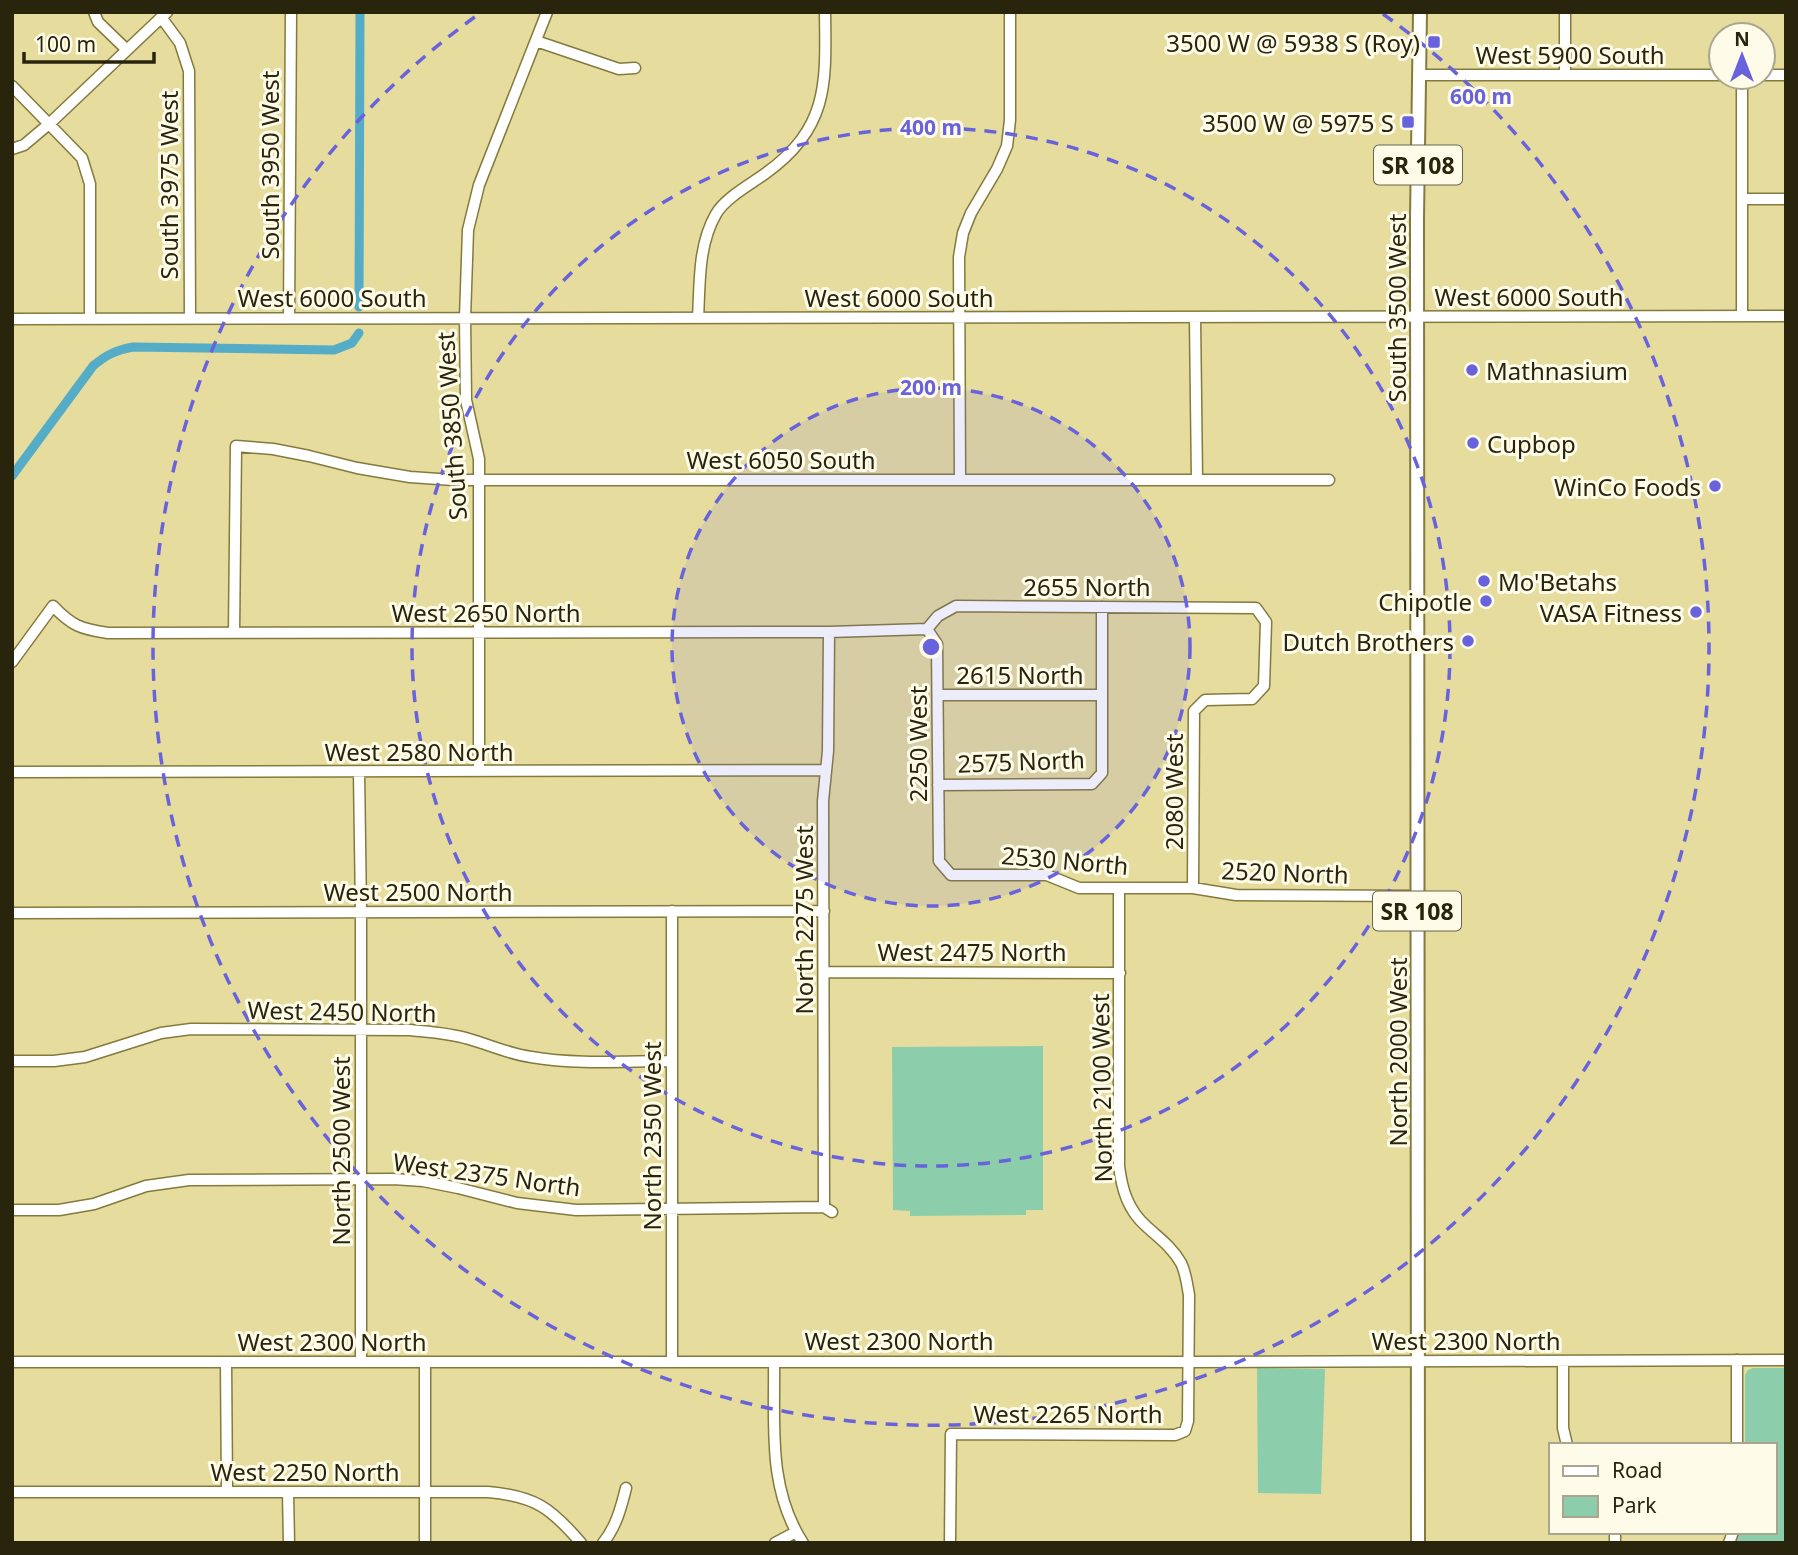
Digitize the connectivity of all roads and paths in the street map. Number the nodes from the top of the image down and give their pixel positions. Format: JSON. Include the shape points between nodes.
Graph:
{"nodes":[{"id":1,"x":94,"y":12,"type":"edge"},
{"id":2,"x":291,"y":12,"type":"edge"},
{"id":3,"x":547,"y":12,"type":"edge"},
{"id":4,"x":825,"y":12,"type":"edge"},
{"id":5,"x":1010,"y":12,"type":"edge"},
{"id":6,"x":1420,"y":12,"type":"edge"},
{"id":7,"x":1565,"y":12,"type":"edge"},
{"id":8,"x":164,"y":15,"type":"edge"},
{"id":9,"x":536,"y":41,"type":"junction"},
{"id":10,"x":127,"y":50,"type":"junction"},
{"id":11,"x":635,"y":68,"type":"dead end"},
{"id":12,"x":1420,"y":75,"type":"junction"},
{"id":13,"x":1565,"y":75,"type":"junction"},
{"id":14,"x":1707,"y":75,"type":"edge"},
{"id":15,"x":12,"y":86,"type":"edge"},
{"id":16,"x":1742,"y":91,"type":"edge"},
{"id":17,"x":49,"y":124,"type":"junction"},
{"id":18,"x":12,"y":149,"type":"edge"},
{"id":19,"x":1742,"y":199,"type":"junction"},
{"id":20,"x":1786,"y":199,"type":"edge"},
{"id":21,"x":1742,"y":316,"type":"junction"},
{"id":22,"x":1786,"y":316,"type":"edge"},
{"id":23,"x":1417,"y":317,"type":"junction"},
{"id":24,"x":190,"y":318,"type":"junction"},
{"id":25,"x":289,"y":318,"type":"junction"},
{"id":26,"x":466,"y":318,"type":"junction"},
{"id":27,"x":698,"y":318,"type":"junction"},
{"id":28,"x":958,"y":318,"type":"junction"},
{"id":29,"x":1195,"y":318,"type":"junction"},
{"id":30,"x":12,"y":319,"type":"edge"},
{"id":31,"x":90,"y":319,"type":"junction"},
{"id":32,"x":479,"y":480,"type":"junction"},
{"id":33,"x":960,"y":480,"type":"junction"},
{"id":34,"x":1197,"y":480,"type":"junction"},
{"id":35,"x":1329,"y":480,"type":"dead end"},
{"id":36,"x":1417,"y":561,"type":"joint"},
{"id":37,"x":1102,"y":607,"type":"junction"},
{"id":38,"x":927,"y":629,"type":"junction"},
{"id":39,"x":829,"y":632,"type":"junction"},
{"id":40,"x":234,"y":633,"type":"junction"},
{"id":41,"x":479,"y":633,"type":"junction"},
{"id":42,"x":12,"y":662,"type":"edge"},
{"id":43,"x":938,"y":695,"type":"junction"},
{"id":44,"x":1102,"y":695,"type":"junction"},
{"id":45,"x":1205,"y":699,"type":"joint"},
{"id":46,"x":826,"y":770,"type":"junction"},
{"id":47,"x":479,"y":771,"type":"junction"},
{"id":48,"x":12,"y":772,"type":"edge"},
{"id":49,"x":359,"y":772,"type":"junction"},
{"id":50,"x":938,"y":785,"type":"junction"},
{"id":51,"x":939,"y":861,"type":"joint"},
{"id":52,"x":1119,"y":888,"type":"junction"},
{"id":53,"x":1193,"y":888,"type":"junction"},
{"id":54,"x":1417,"y":896,"type":"junction"},
{"id":55,"x":672,"y":911,"type":"junction"},
{"id":56,"x":824,"y":911,"type":"junction"},
{"id":57,"x":361,"y":912,"type":"junction"},
{"id":58,"x":12,"y":913,"type":"edge"},
{"id":59,"x":824,"y":972,"type":"junction"},
{"id":60,"x":1119,"y":973,"type":"junction"},
{"id":61,"x":361,"y":1030,"type":"junction"},
{"id":62,"x":12,"y":1061,"type":"edge"},
{"id":63,"x":672,"y":1061,"type":"junction"},
{"id":64,"x":361,"y":1179,"type":"junction"},
{"id":65,"x":672,"y":1209,"type":"junction"},
{"id":66,"x":828,"y":1209,"type":"joint"},
{"id":67,"x":12,"y":1210,"type":"edge"},
{"id":68,"x":1737,"y":1360,"type":"junction"},
{"id":69,"x":1786,"y":1360,"type":"edge"},
{"id":70,"x":1418,"y":1361,"type":"junction"},
{"id":71,"x":1563,"y":1361,"type":"junction"},
{"id":72,"x":12,"y":1362,"type":"edge"},
{"id":73,"x":226,"y":1362,"type":"junction"},
{"id":74,"x":361,"y":1362,"type":"junction"},
{"id":75,"x":425,"y":1362,"type":"junction"},
{"id":76,"x":672,"y":1362,"type":"junction"},
{"id":77,"x":774,"y":1362,"type":"junction"},
{"id":78,"x":1188,"y":1362,"type":"junction"},
{"id":79,"x":1185,"y":1432,"type":"joint"},
{"id":80,"x":1567,"y":1443,"type":"edge"},
{"id":81,"x":1737,"y":1443,"type":"edge"},
{"id":82,"x":626,"y":1488,"type":"dead end"},
{"id":83,"x":12,"y":1492,"type":"edge"},
{"id":84,"x":227,"y":1492,"type":"junction"},
{"id":85,"x":288,"y":1492,"type":"junction"},
{"id":86,"x":425,"y":1492,"type":"junction"},
{"id":87,"x":796,"y":1532,"type":"junction"},
{"id":88,"x":289,"y":1543,"type":"edge"},
{"id":89,"x":425,"y":1543,"type":"edge"},
{"id":90,"x":581,"y":1543,"type":"edge"},
{"id":91,"x":603,"y":1543,"type":"edge"},
{"id":92,"x":775,"y":1543,"type":"edge"},
{"id":93,"x":803,"y":1543,"type":"edge"},
{"id":94,"x":950,"y":1543,"type":"edge"},
{"id":95,"x":1418,"y":1543,"type":"edge"}],
"edges":[{"from":1,"to":10,"type":"street","via":[[98,22]]},
{"from":2,"to":25,"type":"street","name":"South 3950 West"},
{"from":3,"to":9,"type":"street","name":"South 3850 West"},
{"from":4,"to":27,"type":"street","via":[[825,69],[813,121],[785,160],[717,211],[702,256]]},
{"from":5,"to":28,"type":"street","via":[[1007,146],[963,233]]},
{"from":6,"to":12,"type":"main road","name":"South 3500 West","number":"SR 108"},
{"from":7,"to":13,"type":"street"},
{"from":8,"to":10,"type":"street"},
{"from":8,"to":24,"type":"street","name":"South 3975 West","via":[[180,43],[188,71]]},
{"from":9,"to":11,"type":"street","via":[[619,69]]},
{"from":9,"to":26,"type":"street","name":"South 3850 West","via":[[476,196],[468,230]]},
{"from":10,"to":17,"type":"street"},
{"from":12,"to":13,"type":"street","name":"West 5900 South"},
{"from":12,"to":23,"type":"main road","name":"South 3500 West","number":"SR 108"},
{"from":13,"to":14,"type":"street","name":"West 5900 South"},
{"from":15,"to":17,"type":"street"},
{"from":16,"to":19,"type":"street"},
{"from":17,"to":18,"type":"street"},
{"from":17,"to":31,"type":"street","via":[[82,158],[90,184]]},
{"from":19,"to":20,"type":"street"},
{"from":19,"to":21,"type":"street"},
{"from":21,"to":22,"type":"street","name":"West 6000 South"},
{"from":21,"to":23,"type":"street","name":"West 6000 South"},
{"from":23,"to":29,"type":"street","name":"West 6000 South"},
{"from":23,"to":36,"type":"main road","name":"South 3500 West","number":"SR 108"},
{"from":24,"to":25,"type":"street","name":"West 6000 South"},
{"from":24,"to":31,"type":"street","name":"West 6000 South"},
{"from":25,"to":26,"type":"street","name":"West 6000 South"},
{"from":26,"to":27,"type":"street","name":"West 6000 South"},
{"from":26,"to":32,"type":"street","name":"South 3850 West","via":[[466,400]]},
{"from":27,"to":28,"type":"street","name":"West 6000 South"},
{"from":28,"to":29,"type":"street","name":"West 6000 South"},
{"from":28,"to":33,"type":"street"},
{"from":29,"to":34,"type":"street"},
{"from":30,"to":31,"type":"street","name":"West 6000 South"},
{"from":32,"to":33,"type":"street","name":"West 6050 South"},
{"from":32,"to":40,"type":"street","name":"West 6050 South","via":[[410,477],[273,449],[236,446]]},
{"from":32,"to":41,"type":"street","name":"South 3850 West"},
{"from":33,"to":34,"type":"street","name":"West 6050 South"},
{"from":34,"to":35,"type":"street","name":"West 6050 South"},
{"from":36,"to":54,"type":"main road","name":"North 2000 West","number":"SR 108"},
{"from":37,"to":38,"type":"street","name":"2655 North","via":[[956,607],[938,616]]},
{"from":37,"to":44,"type":"street"},
{"from":37,"to":45,"type":"street","name":"2655 North","via":[[1256,608],[1266,622],[1264,686],[1252,699]]},
{"from":38,"to":39,"type":"street","name":"West 2650 North"},
{"from":38,"to":43,"type":"street","name":"2250 West","via":[[937,644]]},
{"from":39,"to":41,"type":"street","name":"West 2650 North"},
{"from":39,"to":46,"type":"street","name":"North 2275 West"},
{"from":40,"to":41,"type":"street","name":"West 2650 North"},
{"from":40,"to":42,"type":"street","name":"West 2650 North","via":[[108,634],[66,621],[53,606]]},
{"from":41,"to":47,"type":"street","name":"South 3850 West"},
{"from":43,"to":44,"type":"street","name":"2615 North"},
{"from":43,"to":50,"type":"street","name":"2250 West"},
{"from":44,"to":50,"type":"street","name":"2575 North","via":[[1102,773],[1091,784]]},
{"from":45,"to":53,"type":"street","name":"2080 West","via":[[1194,711]]},
{"from":46,"to":47,"type":"street","name":"West 2580 North"},
{"from":46,"to":56,"type":"street","name":"North 2275 West"},
{"from":47,"to":49,"type":"street","name":"West 2580 North"},
{"from":48,"to":49,"type":"street","name":"West 2580 North"},
{"from":49,"to":57,"type":"street","name":"North 2500 West"},
{"from":50,"to":51,"type":"street","name":"2250 West"},
{"from":51,"to":52,"type":"street","name":"2530 North","via":[[951,875],[1047,875],[1079,888]]},
{"from":52,"to":53,"type":"street","name":"2530 North"},
{"from":52,"to":60,"type":"street","name":"North 2100 West"},
{"from":53,"to":54,"type":"street","name":"2520 North","via":[[1236,895]]},
{"from":54,"to":70,"type":"main road","name":"North 2000 West","number":"SR 108"},
{"from":55,"to":56,"type":"street","name":"West 2500 North"},
{"from":55,"to":57,"type":"street","name":"West 2500 North"},
{"from":55,"to":63,"type":"street","name":"North 2350 West"},
{"from":56,"to":59,"type":"street","name":"North 2275 West"},
{"from":57,"to":58,"type":"street","name":"West 2500 North"},
{"from":57,"to":61,"type":"street","name":"North 2500 West"},
{"from":59,"to":60,"type":"street","name":"West 2475 North"},
{"from":59,"to":66,"type":"street","name":"North 2275 West"},
{"from":60,"to":78,"type":"street","name":"North 2100 West","via":[[1121,1184],[1137,1216],[1181,1263],[1189,1295]]},
{"from":61,"to":62,"type":"street","name":"West 2450 North","via":[[191,1029],[161,1033],[85,1057]]},
{"from":61,"to":63,"type":"street","name":"West 2450 North","via":[[440,1033],[499,1050],[564,1061]]},
{"from":61,"to":64,"type":"street","name":"North 2500 West"},
{"from":63,"to":65,"type":"street","name":"North 2350 West"},
{"from":64,"to":65,"type":"street","name":"West 2375 North","via":[[423,1181],[517,1203],[576,1210]]},
{"from":64,"to":67,"type":"street","name":"West 2375 North","via":[[188,1180],[146,1186],[59,1210]]},
{"from":64,"to":74,"type":"street","name":"North 2500 West"},
{"from":65,"to":66,"type":"street","name":"West 2375 North"},
{"from":65,"to":76,"type":"street","name":"North 2350 West"},
{"from":68,"to":69,"type":"street","name":"West 2300 North"},
{"from":68,"to":71,"type":"street","name":"West 2300 North"},
{"from":68,"to":81,"type":"street"},
{"from":70,"to":71,"type":"street","name":"West 2300 North"},
{"from":70,"to":78,"type":"street","name":"West 2300 North"},
{"from":70,"to":95,"type":"main road","name":"North 2000 West","number":"SR 108"},
{"from":71,"to":80,"type":"street"},
{"from":72,"to":73,"type":"street","name":"West 2300 North"},
{"from":73,"to":74,"type":"street","name":"West 2300 North"},
{"from":73,"to":84,"type":"street"},
{"from":74,"to":75,"type":"street","name":"West 2300 North"},
{"from":75,"to":76,"type":"street","name":"West 2300 North"},
{"from":75,"to":86,"type":"street"},
{"from":76,"to":77,"type":"street","name":"West 2300 North"},
{"from":77,"to":78,"type":"street","name":"West 2300 North"},
{"from":77,"to":87,"type":"street","via":[[775,1464],[782,1499]]},
{"from":78,"to":79,"type":"street","name":"North 2100 West"},
{"from":79,"to":94,"type":"street","name":"West 2265 North","via":[[951,1434]]},
{"from":82,"to":91,"type":"street","via":[[620,1513]]},
{"from":83,"to":84,"type":"street","name":"West 2250 North"},
{"from":84,"to":85,"type":"street","name":"West 2250 North"},
{"from":85,"to":86,"type":"street","name":"West 2250 North"},
{"from":85,"to":88,"type":"street"},
{"from":86,"to":89,"type":"street"},
{"from":86,"to":90,"type":"street","name":"West 2250 North","via":[[512,1494],[552,1513]]},
{"from":87,"to":92,"type":"street"},
{"from":87,"to":93,"type":"street"}]}
